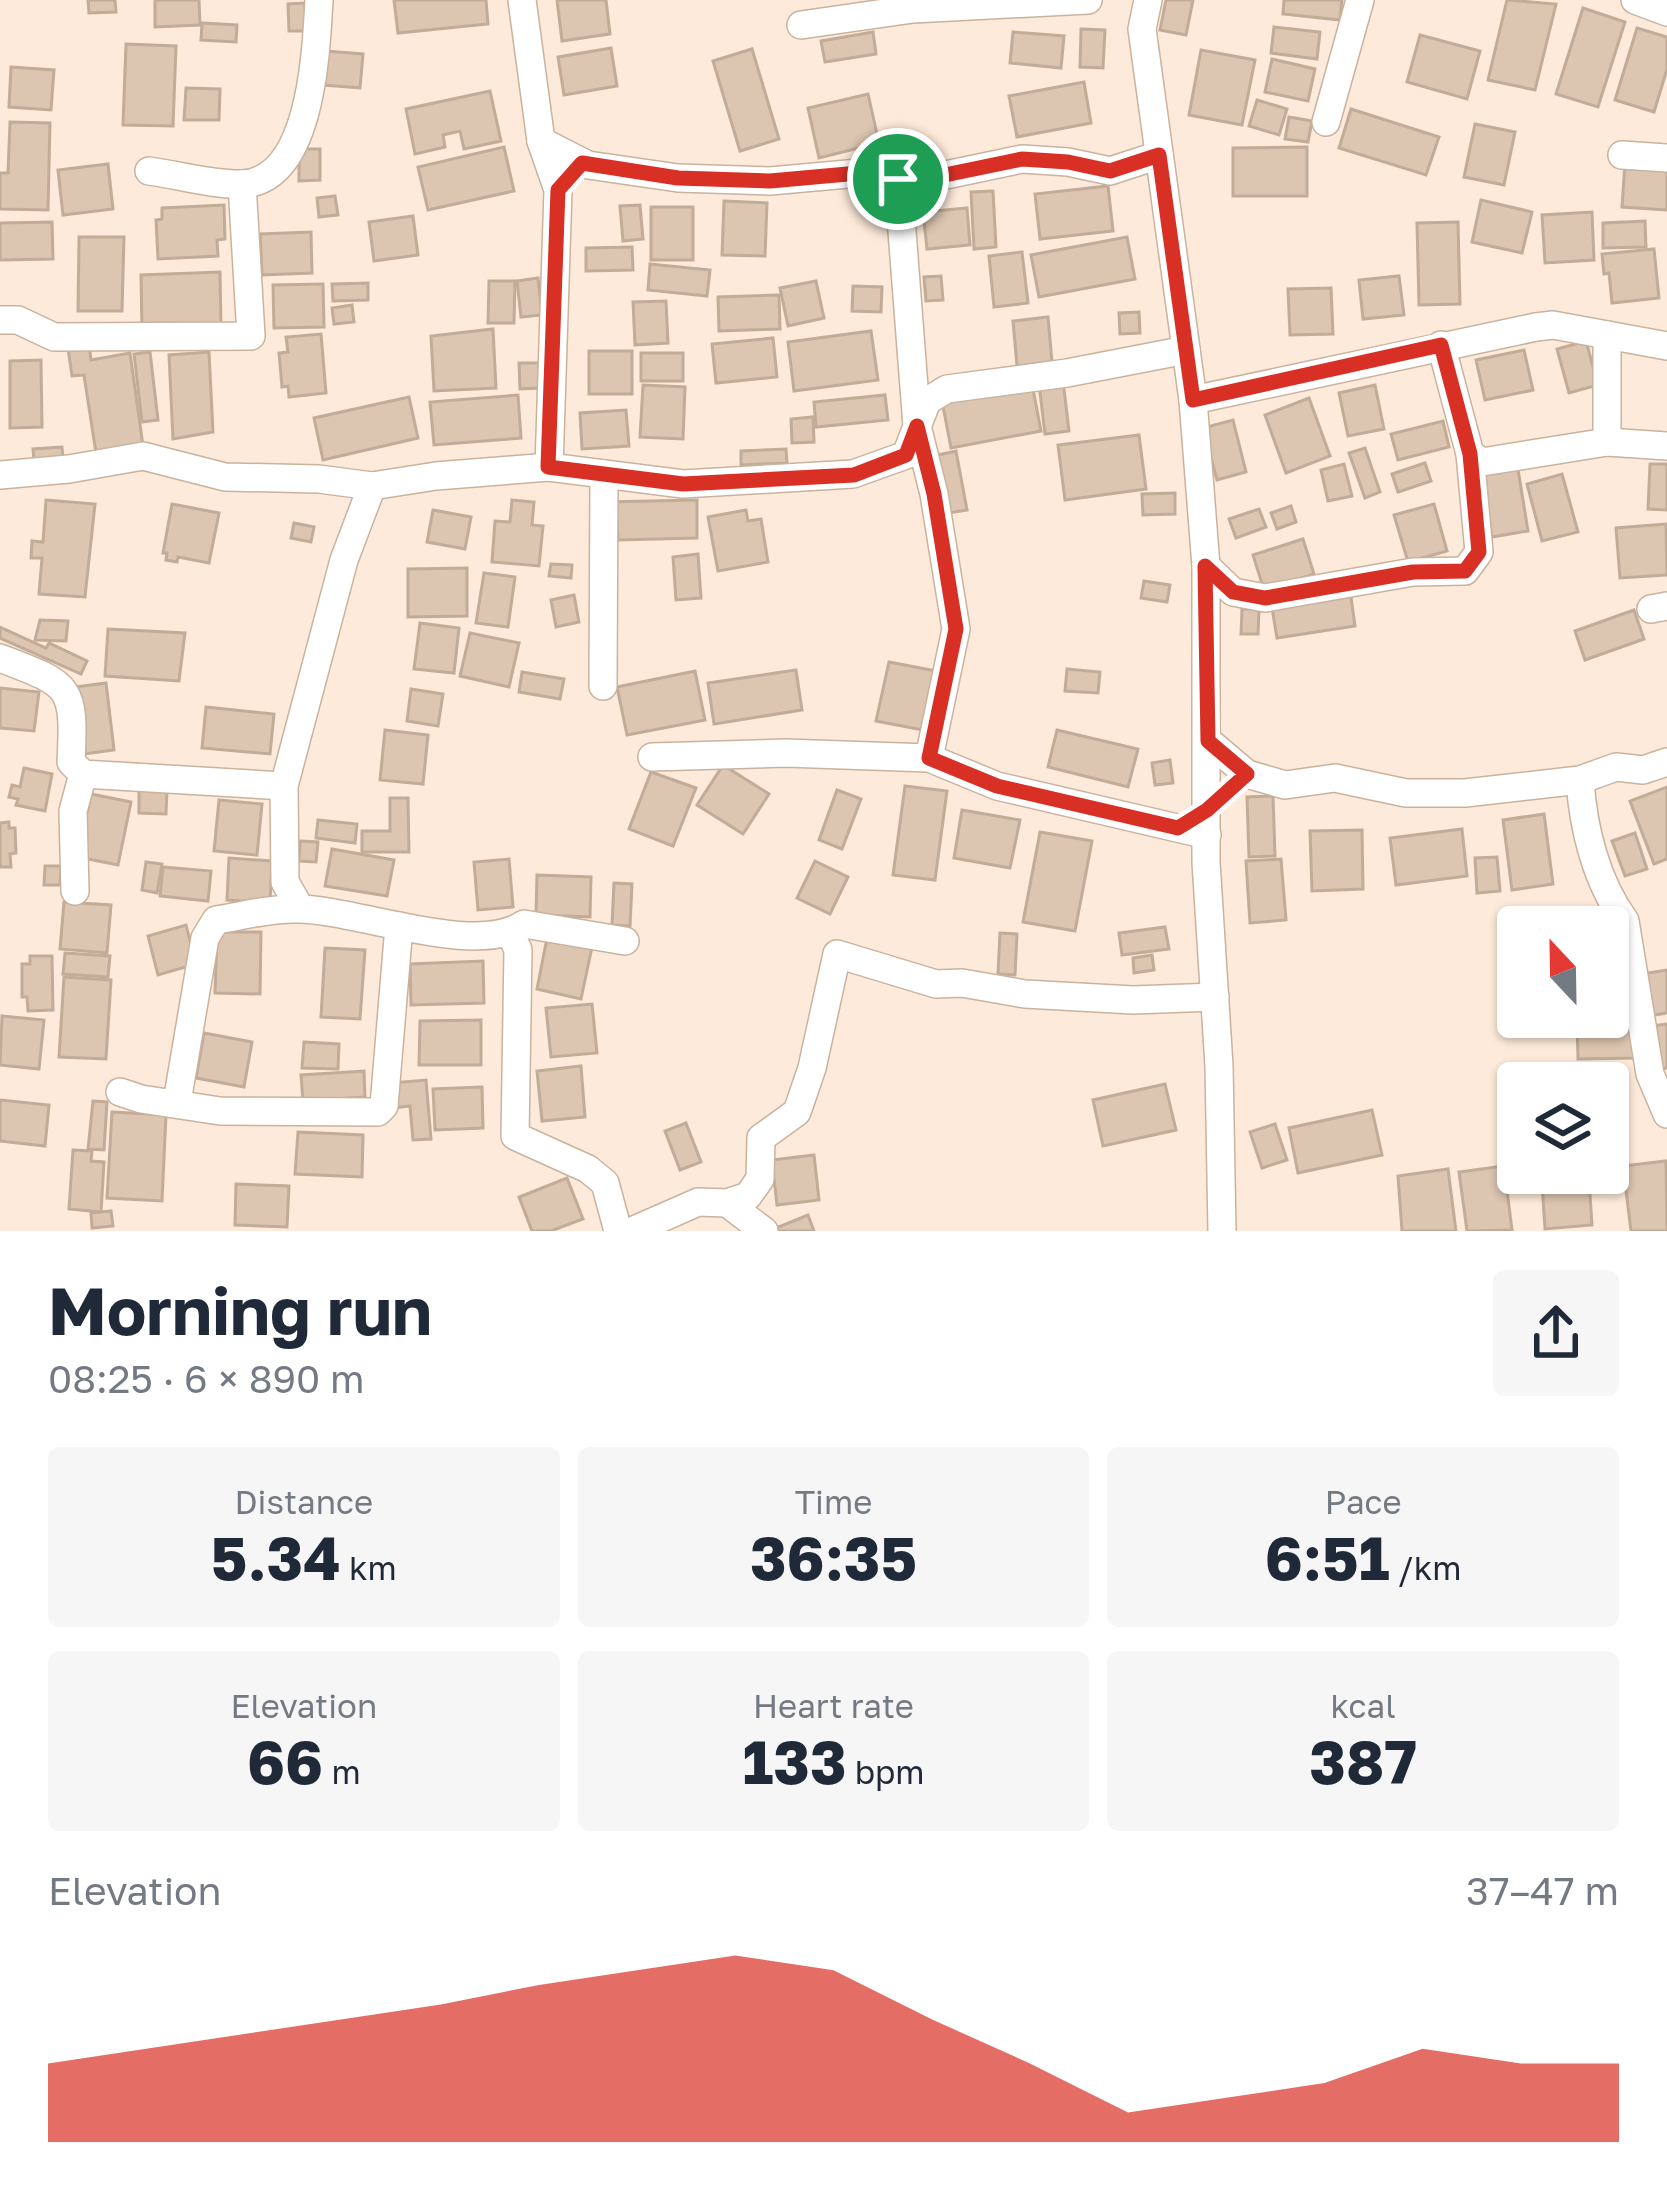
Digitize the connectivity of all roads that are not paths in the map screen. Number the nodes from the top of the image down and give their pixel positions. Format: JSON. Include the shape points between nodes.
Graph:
{"nodes":[{"id":1,"x":320,"y":0,"type":"edge"},
{"id":2,"x":522,"y":0,"type":"edge"},
{"id":3,"x":1088,"y":0,"type":"edge"},
{"id":4,"x":1148,"y":0,"type":"edge"},
{"id":5,"x":1360,"y":0,"type":"edge"},
{"id":6,"x":1635,"y":0,"type":"edge"},
{"id":7,"x":1667,"y":12,"type":"edge"},
{"id":8,"x":801,"y":25,"type":"dead end"},
{"id":9,"x":1326,"y":122,"type":"dead end"},
{"id":10,"x":542,"y":141,"type":"junction"},
{"id":11,"x":1622,"y":154,"type":"dead end"},
{"id":12,"x":1159,"y":155,"type":"junction"},
{"id":13,"x":1667,"y":158,"type":"edge"},
{"id":14,"x":582,"y":163,"type":"junction"},
{"id":15,"x":149,"y":171,"type":"dead end"},
{"id":16,"x":898,"y":179,"type":"junction"},
{"id":17,"x":242,"y":184,"type":"junction"},
{"id":18,"x":558,"y":190,"type":"junction"},
{"id":19,"x":0,"y":320,"type":"edge"},
{"id":20,"x":1607,"y":335,"type":"junction"},
{"id":21,"x":1441,"y":345,"type":"junction"},
{"id":22,"x":1667,"y":346,"type":"edge"},
{"id":23,"x":1186,"y":350,"type":"junction"},
{"id":24,"x":1193,"y":400,"type":"junction"},
{"id":25,"x":917,"y":426,"type":"junction"},
{"id":26,"x":1607,"y":442,"type":"junction"},
{"id":27,"x":1667,"y":446,"type":"edge"},
{"id":28,"x":1470,"y":454,"type":"junction"},
{"id":29,"x":548,"y":467,"type":"junction"},
{"id":30,"x":0,"y":475,"type":"edge"},
{"id":31,"x":604,"y":475,"type":"junction"},
{"id":32,"x":372,"y":486,"type":"junction"},
{"id":33,"x":1205,"y":566,"type":"junction"},
{"id":34,"x":0,"y":658,"type":"edge"},
{"id":35,"x":604,"y":686,"type":"dead end"},
{"id":36,"x":1208,"y":741,"type":"junction"},
{"id":37,"x":652,"y":757,"type":"dead end"},
{"id":38,"x":929,"y":758,"type":"junction"},
{"id":39,"x":1667,"y":762,"type":"edge"},
{"id":40,"x":83,"y":774,"type":"junction"},
{"id":41,"x":1247,"y":774,"type":"junction"},
{"id":42,"x":1580,"y":780,"type":"junction"},
{"id":43,"x":284,"y":786,"type":"junction"},
{"id":44,"x":1207,"y":823,"type":"junction"},
{"id":45,"x":75,"y":891,"type":"dead end"},
{"id":46,"x":300,"y":908,"type":"junction"},
{"id":47,"x":399,"y":926,"type":"junction"},
{"id":48,"x":511,"y":934,"type":"junction"},
{"id":49,"x":625,"y":941,"type":"dead end"},
{"id":50,"x":1215,"y":997,"type":"junction"},
{"id":51,"x":120,"y":1092,"type":"dead end"},
{"id":52,"x":177,"y":1102,"type":"junction"},
{"id":53,"x":1667,"y":1114,"type":"edge"},
{"id":54,"x":727,"y":1203,"type":"junction"},
{"id":55,"x":618,"y":1231,"type":"edge"},
{"id":56,"x":632,"y":1231,"type":"edge"},
{"id":57,"x":764,"y":1231,"type":"edge"},
{"id":58,"x":1222,"y":1231,"type":"edge"}],
"edges":[{"from":1,"to":17,"type":"street","via":[[314,75],[293,147],[282,166]]},
{"from":2,"to":10,"type":"street"},
{"from":3,"to":8,"type":"street","via":[[913,9]]},
{"from":4,"to":12,"type":"street","via":[[1142,29]]},
{"from":5,"to":9,"type":"street"},
{"from":6,"to":7,"type":"street"},
{"from":10,"to":14,"type":"street"},
{"from":10,"to":18,"type":"street"},
{"from":11,"to":13,"type":"street"},
{"from":12,"to":16,"type":"street","via":[[1110,171],[1022,159]]},
{"from":12,"to":23,"type":"street"},
{"from":14,"to":16,"type":"street","via":[[678,178],[870,172]]},
{"from":14,"to":18,"type":"street"},
{"from":15,"to":17,"type":"street"},
{"from":16,"to":25,"type":"street"},
{"from":17,"to":19,"type":"street","via":[[251,336],[54,337]]},
{"from":18,"to":29,"type":"street"},
{"from":20,"to":21,"type":"street","via":[[1552,326]]},
{"from":20,"to":22,"type":"street"},
{"from":20,"to":26,"type":"street"},
{"from":21,"to":24,"type":"street"},
{"from":21,"to":28,"type":"street"},
{"from":23,"to":24,"type":"street"},
{"from":23,"to":25,"type":"street","via":[[946,389],[927,401]]},
{"from":24,"to":33,"type":"street"},
{"from":25,"to":31,"type":"street","via":[[906,455],[854,475],[683,484]]},
{"from":25,"to":38,"type":"street","via":[[956,629]]},
{"from":26,"to":27,"type":"street"},
{"from":26,"to":28,"type":"street","via":[[1482,462]]},
{"from":28,"to":33,"type":"street","via":[[1479,552],[1465,571],[1265,598],[1233,592]]},
{"from":29,"to":31,"type":"street"},
{"from":29,"to":32,"type":"street"},
{"from":30,"to":32,"type":"street","via":[[143,456],[225,477]]},
{"from":31,"to":35,"type":"street"},
{"from":32,"to":43,"type":"street","via":[[344,560]]},
{"from":33,"to":36,"type":"street"},
{"from":34,"to":40,"type":"street","via":[[54,678],[74,709],[71,763]]},
{"from":36,"to":41,"type":"street"},
{"from":36,"to":44,"type":"street"},
{"from":37,"to":38,"type":"street"},
{"from":38,"to":44,"type":"street","via":[[997,786],[1178,828]]},
{"from":39,"to":42,"type":"street"},
{"from":40,"to":43,"type":"street"},
{"from":40,"to":45,"type":"street","via":[[73,812]]},
{"from":41,"to":42,"type":"street","via":[[1285,784],[1335,778],[1406,793]]},
{"from":41,"to":44,"type":"street"},
{"from":42,"to":53,"type":"street","via":[[1586,833],[1624,921],[1650,1074]]},
{"from":43,"to":46,"type":"street","via":[[285,883]]},
{"from":44,"to":50,"type":"street"},
{"from":46,"to":47,"type":"street"},
{"from":46,"to":52,"type":"street","via":[[216,920],[208,928]]},
{"from":47,"to":48,"type":"street"},
{"from":47,"to":52,"type":"street","via":[[384,1106],[377,1112],[220,1112]]},
{"from":48,"to":49,"type":"street","via":[[524,924]]},
{"from":48,"to":55,"type":"street","via":[[518,950],[515,1136],[605,1183]]},
{"from":50,"to":54,"type":"street","via":[[1133,1000],[936,984],[837,954],[797,1112],[761,1138],[760,1179],[748,1196]]},
{"from":50,"to":58,"type":"street"},
{"from":51,"to":52,"type":"street"},
{"from":54,"to":56,"type":"street","via":[[698,1202]]},
{"from":54,"to":57,"type":"street"}]}
